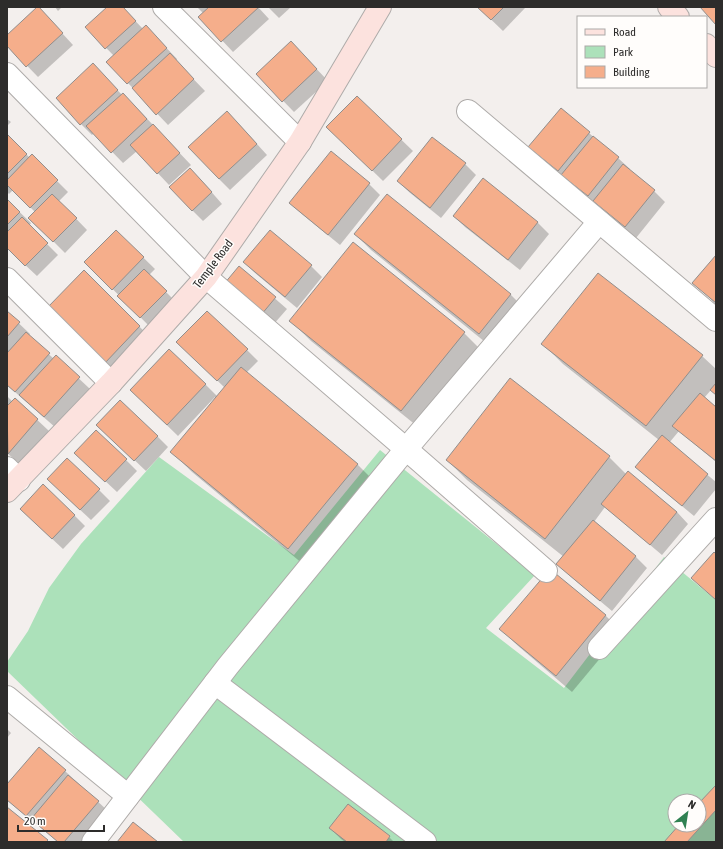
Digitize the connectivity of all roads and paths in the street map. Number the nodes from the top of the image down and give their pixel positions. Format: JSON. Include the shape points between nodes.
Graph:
{"nodes":[{"id":1,"x":164,"y":7,"type":"edge"},
{"id":2,"x":669,"y":7,"type":"edge"},
{"id":3,"x":377,"y":8,"type":"edge"},
{"id":4,"x":677,"y":16,"type":"edge"},
{"id":5,"x":707,"y":46,"type":"edge"},
{"id":6,"x":716,"y":56,"type":"edge"},
{"id":7,"x":7,"y":74,"type":"edge"},
{"id":8,"x":468,"y":111,"type":"dead end"},
{"id":9,"x":300,"y":142,"type":"junction"},
{"id":10,"x":599,"y":222,"type":"junction"},
{"id":11,"x":206,"y":277,"type":"junction"},
{"id":12,"x":7,"y":279,"type":"edge"},
{"id":13,"x":716,"y":320,"type":"edge"},
{"id":14,"x":111,"y":383,"type":"junction"},
{"id":15,"x":406,"y":449,"type":"junction"},
{"id":16,"x":11,"y":480,"type":"edge"},
{"id":17,"x":716,"y":519,"type":"edge"},
{"id":18,"x":546,"y":571,"type":"dead end"},
{"id":19,"x":599,"y":648,"type":"dead end"},
{"id":20,"x":215,"y":684,"type":"junction"},
{"id":21,"x":7,"y":697,"type":"edge"},
{"id":22,"x":128,"y":796,"type":"junction"},
{"id":23,"x":93,"y":842,"type":"edge"},
{"id":24,"x":425,"y":842,"type":"edge"}],
"edges":[{"from":1,"to":9,"type":"street"},
{"from":2,"to":4,"type":"street"},
{"from":3,"to":9,"type":"street","name":"Temple Road"},
{"from":5,"to":6,"type":"street"},
{"from":7,"to":11,"type":"street"},
{"from":8,"to":10,"type":"street"},
{"from":9,"to":11,"type":"street","name":"Temple Road"},
{"from":10,"to":13,"type":"street"},
{"from":10,"to":15,"type":"street"},
{"from":11,"to":14,"type":"street","name":"Temple Road"},
{"from":11,"to":15,"type":"street"},
{"from":12,"to":14,"type":"street"},
{"from":14,"to":16,"type":"street","name":"Temple Road"},
{"from":15,"to":18,"type":"street"},
{"from":15,"to":20,"type":"street"},
{"from":17,"to":19,"type":"street"},
{"from":20,"to":22,"type":"street"},
{"from":20,"to":24,"type":"street"},
{"from":21,"to":22,"type":"street"},
{"from":22,"to":23,"type":"street"}]}
